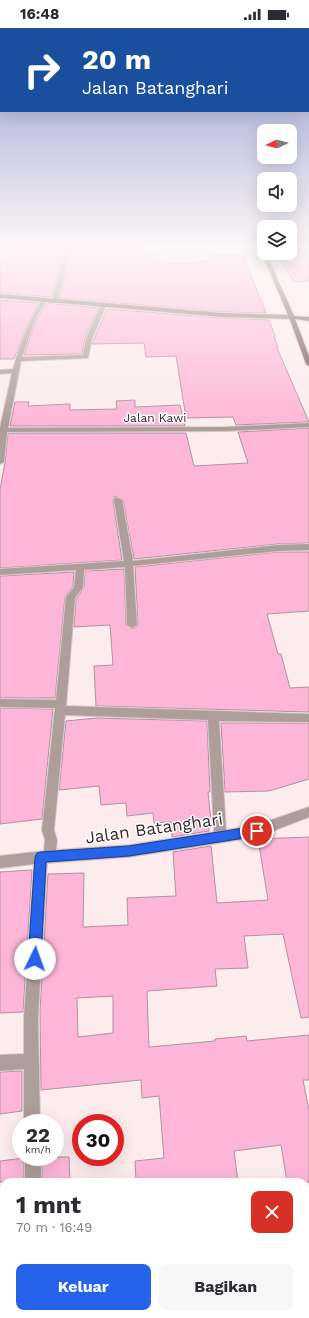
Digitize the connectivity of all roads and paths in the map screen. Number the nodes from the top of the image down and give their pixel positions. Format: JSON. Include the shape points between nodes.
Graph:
{"nodes":[{"id":1,"x":41,"y":305,"type":"edge"},
{"id":2,"x":95,"y":305,"type":"edge"},
{"id":3,"x":287,"y":305,"type":"edge"},
{"id":4,"x":103,"y":306,"type":"junction"},
{"id":5,"x":292,"y":317,"type":"junction"},
{"id":6,"x":309,"y":319,"type":"edge"},
{"id":7,"x":18,"y":360,"type":"junction"},
{"id":8,"x":309,"y":364,"type":"edge"},
{"id":9,"x":15,"y":371,"type":"junction"},
{"id":10,"x":0,"y":372,"type":"edge"},
{"id":11,"x":309,"y":425,"type":"edge"},
{"id":12,"x":2,"y":430,"type":"edge"},
{"id":13,"x":0,"y":462,"type":"edge"},
{"id":14,"x":118,"y":500,"type":"dead end"},
{"id":15,"x":309,"y":547,"type":"edge"},
{"id":16,"x":129,"y":564,"type":"junction"},
{"id":17,"x":80,"y":567,"type":"junction"},
{"id":18,"x":0,"y":572,"type":"edge"},
{"id":19,"x":132,"y":626,"type":"dead end"},
{"id":20,"x":0,"y":703,"type":"edge"},
{"id":21,"x":60,"y":707,"type":"junction"},
{"id":22,"x":213,"y":716,"type":"junction"},
{"id":23,"x":309,"y":718,"type":"edge"},
{"id":24,"x":309,"y":812,"type":"edge"},
{"id":25,"x":220,"y":836,"type":"junction"},
{"id":26,"x":45,"y":857,"type":"junction"},
{"id":27,"x":0,"y":862,"type":"edge"},
{"id":28,"x":32,"y":1061,"type":"junction"},
{"id":29,"x":0,"y":1063,"type":"edge"},
{"id":30,"x":32,"y":1114,"type":"edge"},
{"id":31,"x":32,"y":1166,"type":"edge"},
{"id":32,"x":33,"y":1178,"type":"edge"}],
"edges":[{"from":1,"to":7,"type":"street","via":[[32,318]]},
{"from":2,"to":4,"type":"main road"},
{"from":3,"to":5,"type":"main road"},
{"from":4,"to":5,"type":"main road","via":[[223,315]]},
{"from":4,"to":7,"type":"street","via":[[89,339],[86,357]]},
{"from":5,"to":6,"type":"main road"},
{"from":5,"to":8,"type":"main road"},
{"from":7,"to":9,"type":"street"},
{"from":9,"to":10,"type":"street"},
{"from":9,"to":12,"type":"street"},
{"from":11,"to":12,"type":"street","name":"Jalan Kawi","via":[[226,429]]},
{"from":12,"to":13,"type":"street"},
{"from":14,"to":16,"type":"street"},
{"from":15,"to":16,"type":"street"},
{"from":16,"to":17,"type":"street"},
{"from":16,"to":19,"type":"street"},
{"from":17,"to":18,"type":"street"},
{"from":17,"to":21,"type":"street","via":[[80,583],[71,597]]},
{"from":20,"to":21,"type":"street"},
{"from":21,"to":22,"type":"street"},
{"from":21,"to":26,"type":"street","via":[[48,830],[51,840]]},
{"from":22,"to":23,"type":"street"},
{"from":22,"to":25,"type":"street"},
{"from":24,"to":25,"type":"street","name":"Jalan Batanghari","via":[[257,831]]},
{"from":25,"to":26,"type":"street","name":"Jalan Batanghari","via":[[129,851]]},
{"from":26,"to":27,"type":"street","name":"Jalan Batanghari"},
{"from":26,"to":28,"type":"street","via":[[31,1017]]},
{"from":28,"to":29,"type":"street"},
{"from":28,"to":30,"type":"street"},
{"from":31,"to":32,"type":"street"}]}
